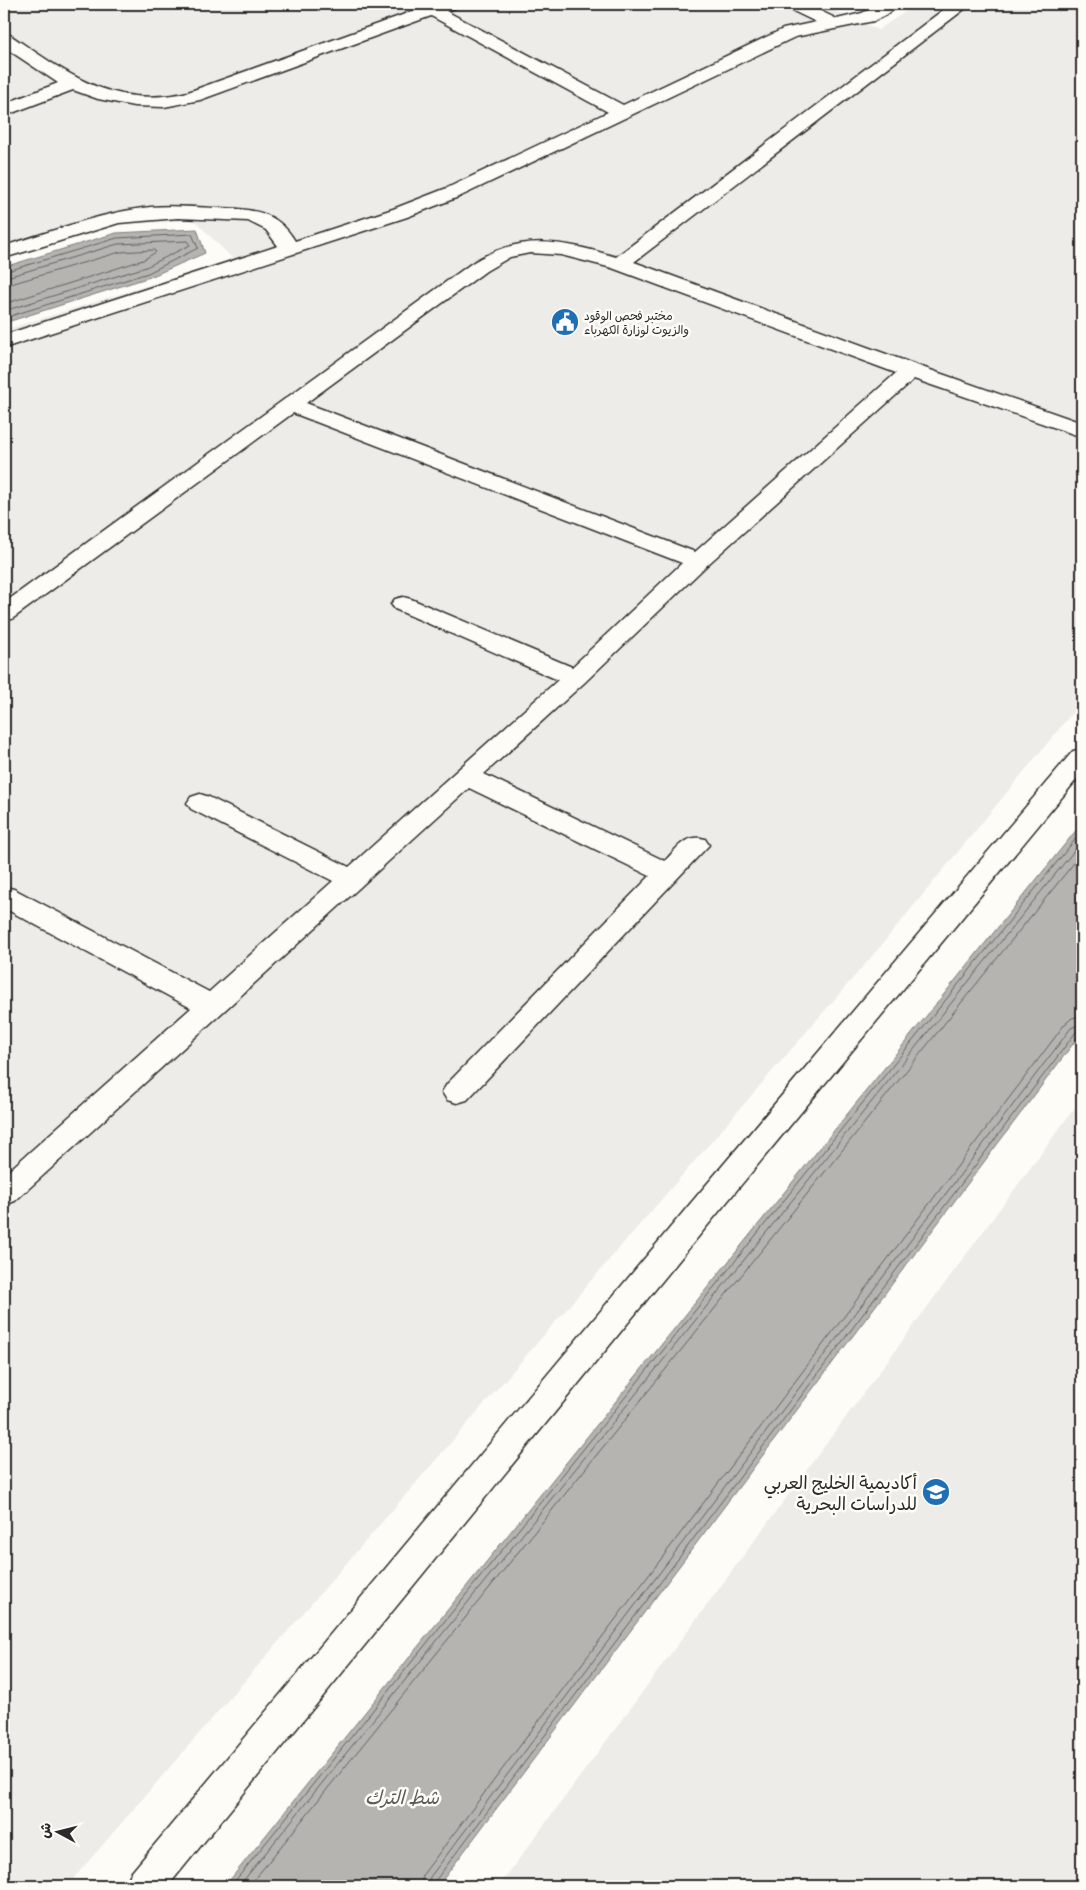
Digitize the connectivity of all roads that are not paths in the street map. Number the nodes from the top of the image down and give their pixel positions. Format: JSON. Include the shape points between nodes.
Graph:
{"nodes":[{"id":1,"x":449,"y":4,"type":"edge"},
{"id":2,"x":793,"y":4,"type":"edge"},
{"id":3,"x":892,"y":4,"type":"edge"},
{"id":4,"x":962,"y":4,"type":"edge"},
{"id":5,"x":432,"y":10,"type":"junction"},
{"id":6,"x":835,"y":25,"type":"junction"},
{"id":7,"x":4,"y":39,"type":"edge"},
{"id":8,"x":73,"y":84,"type":"junction"},
{"id":9,"x":4,"y":110,"type":"edge"},
{"id":10,"x":622,"y":112,"type":"junction"},
{"id":11,"x":289,"y":249,"type":"junction"},
{"id":12,"x":4,"y":252,"type":"edge"},
{"id":13,"x":619,"y":264,"type":"junction"},
{"id":14,"x":4,"y":342,"type":"edge"},
{"id":15,"x":911,"y":372,"type":"junction"},
{"id":16,"x":290,"y":405,"type":"junction"},
{"id":17,"x":1082,"y":430,"type":"edge"},
{"id":18,"x":698,"y":561,"type":"junction"},
{"id":19,"x":403,"y":604,"type":"dead end"},
{"id":20,"x":4,"y":614,"type":"edge"},
{"id":21,"x":575,"y":678,"type":"junction"},
{"id":22,"x":1082,"y":757,"type":"edge"},
{"id":23,"x":466,"y":776,"type":"junction"},
{"id":24,"x":200,"y":802,"type":"dead end"},
{"id":25,"x":696,"y":845,"type":"dead end"},
{"id":26,"x":668,"y":874,"type":"junction"},
{"id":27,"x":352,"y":880,"type":"junction"},
{"id":28,"x":4,"y":896,"type":"edge"},
{"id":29,"x":211,"y":1006,"type":"junction"},
{"id":30,"x":457,"y":1092,"type":"dead end"},
{"id":31,"x":15,"y":1168,"type":"edge"},
{"id":32,"x":4,"y":1193,"type":"edge"},
{"id":33,"x":144,"y":1886,"type":"edge"}],
"edges":[{"from":1,"to":5,"type":"lane"},
{"from":2,"to":6,"type":"lane"},
{"from":3,"to":6,"type":"lane","via":[[871,16]]},
{"from":4,"to":13,"type":"lane"},
{"from":5,"to":8,"type":"lane","via":[[176,101],[152,104]]},
{"from":5,"to":10,"type":"lane"},
{"from":6,"to":10,"type":"lane","via":[[806,28],[780,36]]},
{"from":7,"to":8,"type":"lane"},
{"from":8,"to":9,"type":"lane"},
{"from":10,"to":11,"type":"lane","via":[[454,192]]},
{"from":11,"to":12,"type":"lane","via":[[279,229],[260,218],[178,212],[116,218]]},
{"from":11,"to":14,"type":"lane"},
{"from":13,"to":15,"type":"lane"},
{"from":13,"to":16,"type":"lane","via":[[574,251],[538,247],[505,252]]},
{"from":15,"to":17,"type":"lane"},
{"from":15,"to":18,"type":"lane"},
{"from":16,"to":18,"type":"lane"},
{"from":16,"to":20,"type":"lane"},
{"from":18,"to":21,"type":"lane"},
{"from":19,"to":21,"type":"lane"},
{"from":21,"to":23,"type":"lane"},
{"from":22,"to":33,"type":"lane"},
{"from":23,"to":26,"type":"lane"},
{"from":23,"to":27,"type":"lane"},
{"from":24,"to":27,"type":"lane"},
{"from":25,"to":26,"type":"lane"},
{"from":26,"to":30,"type":"lane"},
{"from":27,"to":29,"type":"lane"},
{"from":28,"to":29,"type":"lane"},
{"from":29,"to":31,"type":"lane"},
{"from":31,"to":32,"type":"lane"}]}
